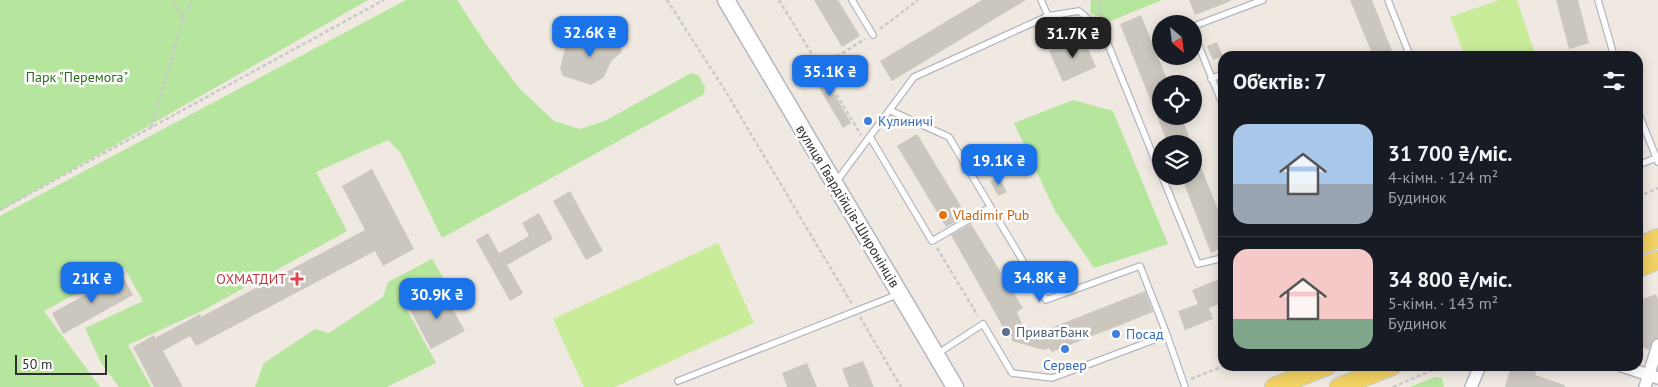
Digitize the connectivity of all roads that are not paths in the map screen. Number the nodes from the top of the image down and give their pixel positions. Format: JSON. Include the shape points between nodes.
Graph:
{"nodes":[{"id":1,"x":726,"y":0,"type":"edge"},
{"id":2,"x":852,"y":0,"type":"edge"},
{"id":3,"x":1042,"y":0,"type":"edge"},
{"id":4,"x":1263,"y":0,"type":"edge"},
{"id":5,"x":1388,"y":0,"type":"edge"},
{"id":6,"x":1598,"y":0,"type":"edge"},
{"id":7,"x":1057,"y":15,"type":"junction"},
{"id":8,"x":1048,"y":16,"type":"junction"},
{"id":9,"x":1202,"y":23,"type":"edge"},
{"id":10,"x":1066,"y":34,"type":"dead end"},
{"id":11,"x":873,"y":35,"type":"dead end"},
{"id":12,"x":1408,"y":51,"type":"edge"},
{"id":13,"x":1613,"y":51,"type":"edge"},
{"id":14,"x":1202,"y":55,"type":"edge"},
{"id":15,"x":1218,"y":76,"type":"edge"},
{"id":16,"x":1211,"y":79,"type":"junction"},
{"id":17,"x":1218,"y":94,"type":"edge"},
{"id":18,"x":890,"y":110,"type":"junction"},
{"id":19,"x":1643,"y":125,"type":"edge"},
{"id":20,"x":868,"y":140,"type":"junction"},
{"id":21,"x":1152,"y":154,"type":"edge"},
{"id":22,"x":1657,"y":160,"type":"edge"},
{"id":23,"x":1643,"y":164,"type":"edge"},
{"id":24,"x":834,"y":183,"type":"junction"},
{"id":25,"x":1165,"y":185,"type":"edge"},
{"id":26,"x":991,"y":207,"type":"junction"},
{"id":27,"x":1658,"y":238,"type":"edge"},
{"id":28,"x":1643,"y":244,"type":"edge"},
{"id":29,"x":1218,"y":259,"type":"edge"},
{"id":30,"x":1658,"y":260,"type":"edge"},
{"id":31,"x":1643,"y":266,"type":"edge"},
{"id":32,"x":900,"y":294,"type":"junction"},
{"id":33,"x":1167,"y":334,"type":"junction"},
{"id":34,"x":1658,"y":345,"type":"edge"},
{"id":35,"x":937,"y":354,"type":"junction"},
{"id":36,"x":1315,"y":371,"type":"edge"},
{"id":37,"x":1379,"y":371,"type":"edge"},
{"id":38,"x":1478,"y":371,"type":"edge"},
{"id":39,"x":1636,"y":371,"type":"edge"},
{"id":40,"x":1653,"y":377,"type":"edge"},
{"id":41,"x":678,"y":381,"type":"dead end"},
{"id":42,"x":1184,"y":385,"type":"edge"},
{"id":43,"x":955,"y":387,"type":"edge"},
{"id":44,"x":1274,"y":387,"type":"edge"},
{"id":45,"x":1339,"y":387,"type":"edge"},
{"id":46,"x":1471,"y":387,"type":"edge"},
{"id":47,"x":1645,"y":387,"type":"edge"}],
"edges":[{"from":1,"to":24,"type":"main road","name":"вулиця Гвардійців-Широнінців"},
{"from":2,"to":11,"type":"lane"},
{"from":3,"to":8,"type":"lane"},
{"from":4,"to":9,"type":"lane"},
{"from":5,"to":12,"type":"lane"},
{"from":6,"to":13,"type":"lane"},
{"from":7,"to":8,"type":"lane"},
{"from":7,"to":10,"type":"lane"},
{"from":7,"to":21,"type":"lane","via":[[1079,11],[1103,32]]},
{"from":8,"to":18,"type":"lane","via":[[914,77]]},
{"from":14,"to":16,"type":"lane"},
{"from":15,"to":16,"type":"lane"},
{"from":16,"to":17,"type":"lane"},
{"from":18,"to":20,"type":"lane"},
{"from":18,"to":26,"type":"lane","via":[[949,137]]},
{"from":19,"to":22,"type":"lane"},
{"from":20,"to":24,"type":"lane"},
{"from":20,"to":26,"type":"lane","via":[[932,241]]},
{"from":22,"to":23,"type":"lane"},
{"from":24,"to":32,"type":"main road","name":"вулиця Гвардійців-Широнінців"},
{"from":25,"to":29,"type":"lane","via":[[1198,264]]},
{"from":26,"to":33,"type":"lane","via":[[1046,300],[1140,266]]},
{"from":27,"to":28,"type":"main road"},
{"from":30,"to":31,"type":"main road"},
{"from":32,"to":35,"type":"main road","name":"вулиця Гвардійців-Широнінців"},
{"from":32,"to":41,"type":"lane"},
{"from":33,"to":35,"type":"lane","via":[[1052,378],[1012,373],[983,324]]},
{"from":33,"to":42,"type":"lane"},
{"from":34,"to":40,"type":"street"},
{"from":35,"to":43,"type":"main road","name":"вулиця Гвардійців-Широнінців"},
{"from":36,"to":44,"type":"main road"},
{"from":37,"to":45,"type":"main road"},
{"from":38,"to":46,"type":"street"},
{"from":39,"to":40,"type":"street"},
{"from":40,"to":47,"type":"street"}]}
